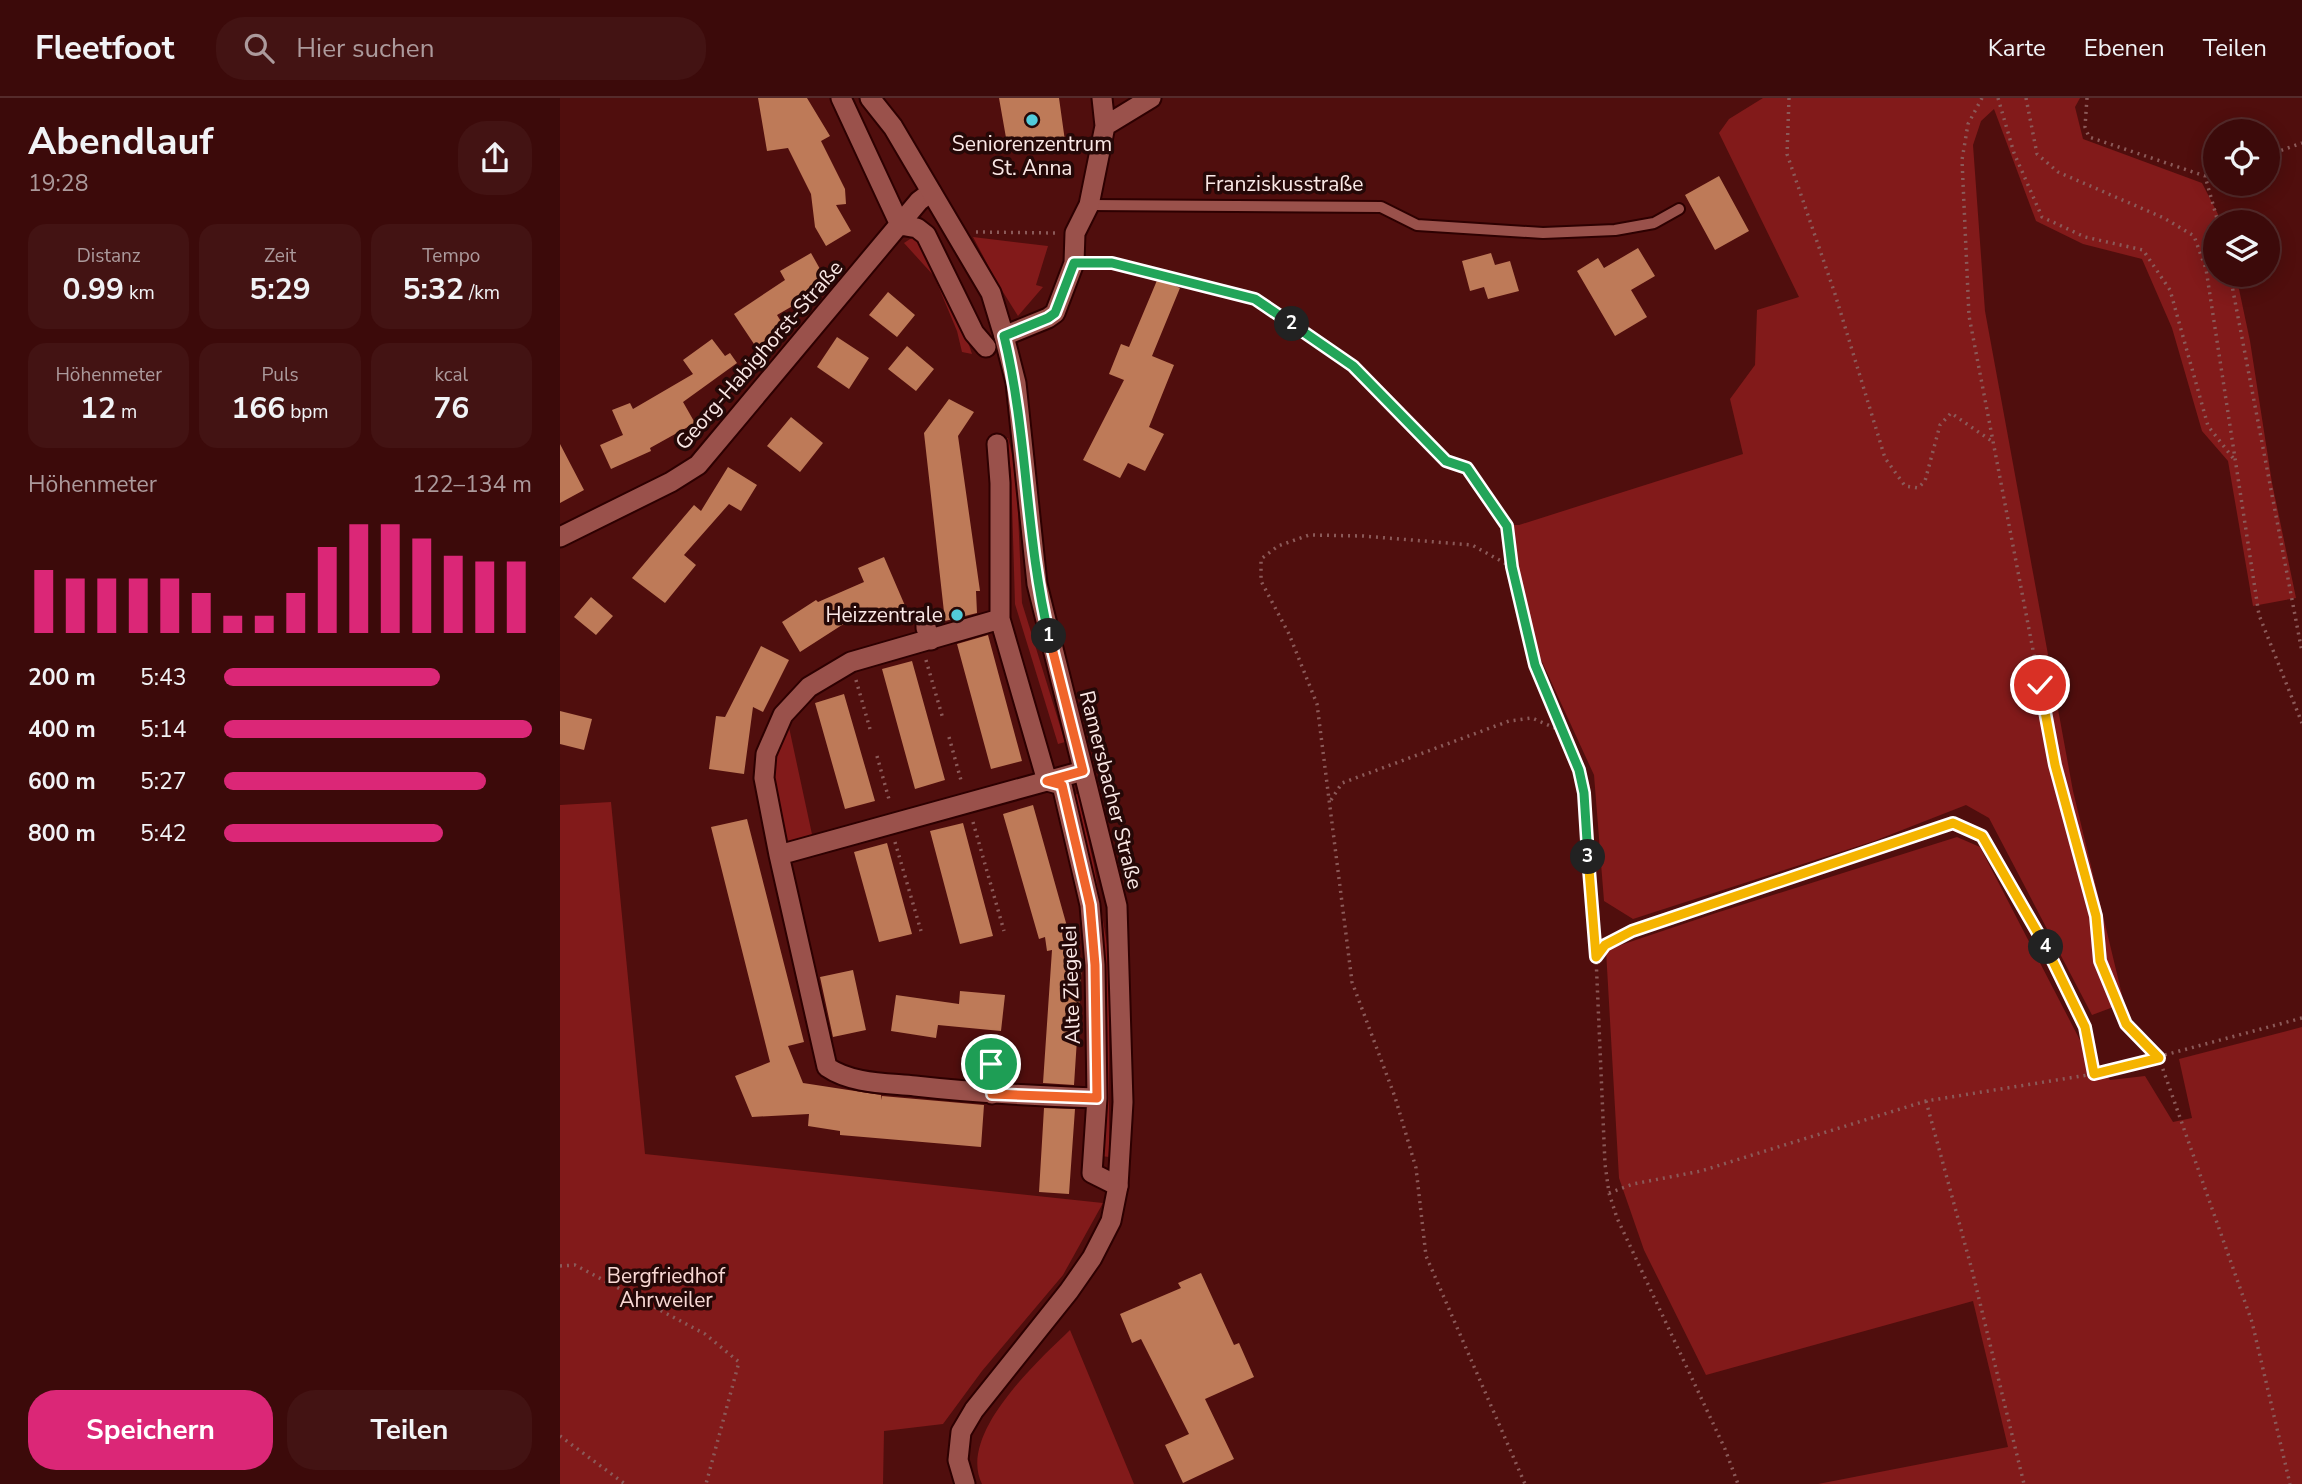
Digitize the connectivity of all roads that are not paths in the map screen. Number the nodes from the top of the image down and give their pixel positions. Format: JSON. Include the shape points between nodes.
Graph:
{"nodes":[{"id":1,"x":841,"y":98,"type":"edge"},
{"id":2,"x":870,"y":98,"type":"edge"},
{"id":3,"x":1102,"y":98,"type":"edge"},
{"id":4,"x":1151,"y":98,"type":"edge"},
{"id":5,"x":1105,"y":126,"type":"junction"},
{"id":6,"x":931,"y":192,"type":"junction"},
{"id":7,"x":1089,"y":205,"type":"junction"},
{"id":8,"x":1679,"y":209,"type":"dead end"},
{"id":9,"x":900,"y":225,"type":"junction"},
{"id":10,"x":1004,"y":336,"type":"junction"},
{"id":11,"x":986,"y":347,"type":"dead end"},
{"id":12,"x":997,"y":444,"type":"dead end"},
{"id":13,"x":560,"y":537,"type":"edge"},
{"id":14,"x":926,"y":618,"type":"dead end"},
{"id":15,"x":1000,"y":619,"type":"junction"},
{"id":16,"x":926,"y":641,"type":"junction"},
{"id":17,"x":1083,"y":771,"type":"junction"},
{"id":18,"x":1047,"y":781,"type":"junction"},
{"id":19,"x":779,"y":855,"type":"junction"},
{"id":20,"x":991,"y":1064,"type":"dead end"},
{"id":21,"x":992,"y":1094,"type":"junction"},
{"id":22,"x":1097,"y":1098,"type":"junction"},
{"id":23,"x":1118,"y":1185,"type":"junction"},
{"id":24,"x":964,"y":1484,"type":"edge"}],
"edges":[{"from":1,"to":9,"type":"street"},
{"from":2,"to":6,"type":"street","name":"Ramersbacher Straße","via":[[893,127]]},
{"from":3,"to":5,"type":"street"},
{"from":4,"to":5,"type":"street"},
{"from":5,"to":7,"type":"street"},
{"from":6,"to":9,"type":"street","name":"Georg-Habighorst-Straße"},
{"from":6,"to":10,"type":"street","name":"Ramersbacher Straße","via":[[991,293]]},
{"from":7,"to":8,"type":"lane","name":"Franziskusstraße","via":[[1381,207],[1417,225],[1543,233],[1628,227],[1654,222]]},
{"from":7,"to":10,"type":"street","via":[[1075,233],[1074,263],[1055,313]]},
{"from":9,"to":11,"type":"street","via":[[926,235],[974,334]]},
{"from":9,"to":13,"type":"street","name":"Georg-Habighorst-Straße","via":[[698,465]]},
{"from":10,"to":17,"type":"street","name":"Ramersbacher Straße","via":[[1016,383],[1037,584]]},
{"from":12,"to":15,"type":"street","name":"Alte Ziegelei"},
{"from":14,"to":16,"type":"street"},
{"from":15,"to":16,"type":"street"},
{"from":15,"to":18,"type":"street","name":"Alte Ziegelei"},
{"from":16,"to":19,"type":"street","via":[[852,663],[809,687],[783,715],[766,754],[764,778]]},
{"from":17,"to":18,"type":"street"},
{"from":17,"to":23,"type":"street","name":"Ramersbacher Straße","via":[[1117,906],[1123,1102]]},
{"from":18,"to":19,"type":"street"},
{"from":18,"to":22,"type":"street","name":"Alte Ziegelei","via":[[1062,785],[1090,905]]},
{"from":19,"to":21,"type":"street","via":[[827,1067],[865,1081]]},
{"from":20,"to":21,"type":"street"},
{"from":21,"to":22,"type":"street"},
{"from":22,"to":23,"type":"street","via":[[1092,1173]]},
{"from":23,"to":24,"type":"street","name":"Ramersbacher Straße","via":[[1111,1221],[1091,1258],[961,1432],[958,1460]]}]}
